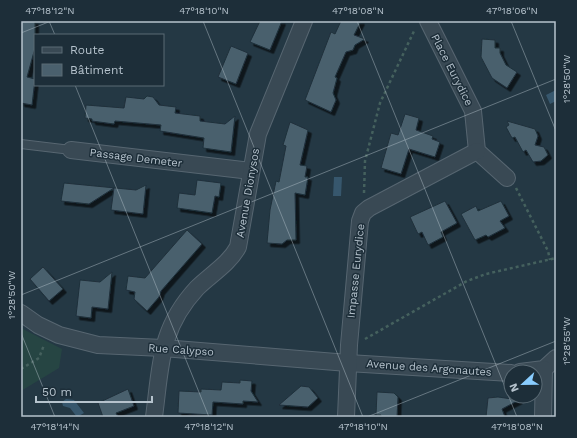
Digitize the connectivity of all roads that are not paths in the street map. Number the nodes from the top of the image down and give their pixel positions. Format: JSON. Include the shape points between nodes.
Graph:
{"nodes":[{"id":1,"x":304,"y":21,"type":"edge"},
{"id":2,"x":422,"y":24,"type":"edge"},
{"id":3,"x":21,"y":144,"type":"edge"},
{"id":4,"x":71,"y":150,"type":"joint"},
{"id":5,"x":477,"y":151,"type":"junction"},
{"id":6,"x":251,"y":171,"type":"junction"},
{"id":7,"x":507,"y":178,"type":"road end"},
{"id":8,"x":21,"y":313,"type":"edge"},
{"id":9,"x":163,"y":348,"type":"junction"},
{"id":10,"x":556,"y":358,"type":"edge"},
{"id":11,"x":348,"y":363,"type":"junction"},
{"id":12,"x":544,"y":369,"type":"joint"},
{"id":13,"x":503,"y":373,"type":"edge"},
{"id":14,"x":154,"y":417,"type":"edge"},
{"id":15,"x":346,"y":417,"type":"edge"},
{"id":16,"x":544,"y":417,"type":"edge"}],
"edges":[{"from":1,"to":6,"type":"street","name":"Avenue Dionysos","via":[[263,118]]},
{"from":2,"to":5,"type":"street","name":"Place Eurydice","via":[[473,111]]},
{"from":3,"to":4,"type":"lane","name":"Passage Demeter"},
{"from":4,"to":6,"type":"street","name":"Passage Demeter"},
{"from":5,"to":7,"type":"street"},
{"from":5,"to":11,"type":"street","name":"Impasse Eurydice","via":[[363,213],[360,221]]},
{"from":6,"to":9,"type":"street","name":"Avenue Dionysos","via":[[238,247],[186,300],[172,321]]},
{"from":8,"to":9,"type":"street","name":"Rue Calypso","via":[[50,331],[84,343]]},
{"from":9,"to":11,"type":"street","name":"Rue Calypso"},
{"from":9,"to":14,"type":"street","name":"Avenue Dionysos"},
{"from":10,"to":12,"type":"street"},
{"from":11,"to":13,"type":"street","name":"Avenue des Argonautes"},
{"from":11,"to":15,"type":"street","name":"Impasse Eurydice"},
{"from":12,"to":16,"type":"street"}]}
